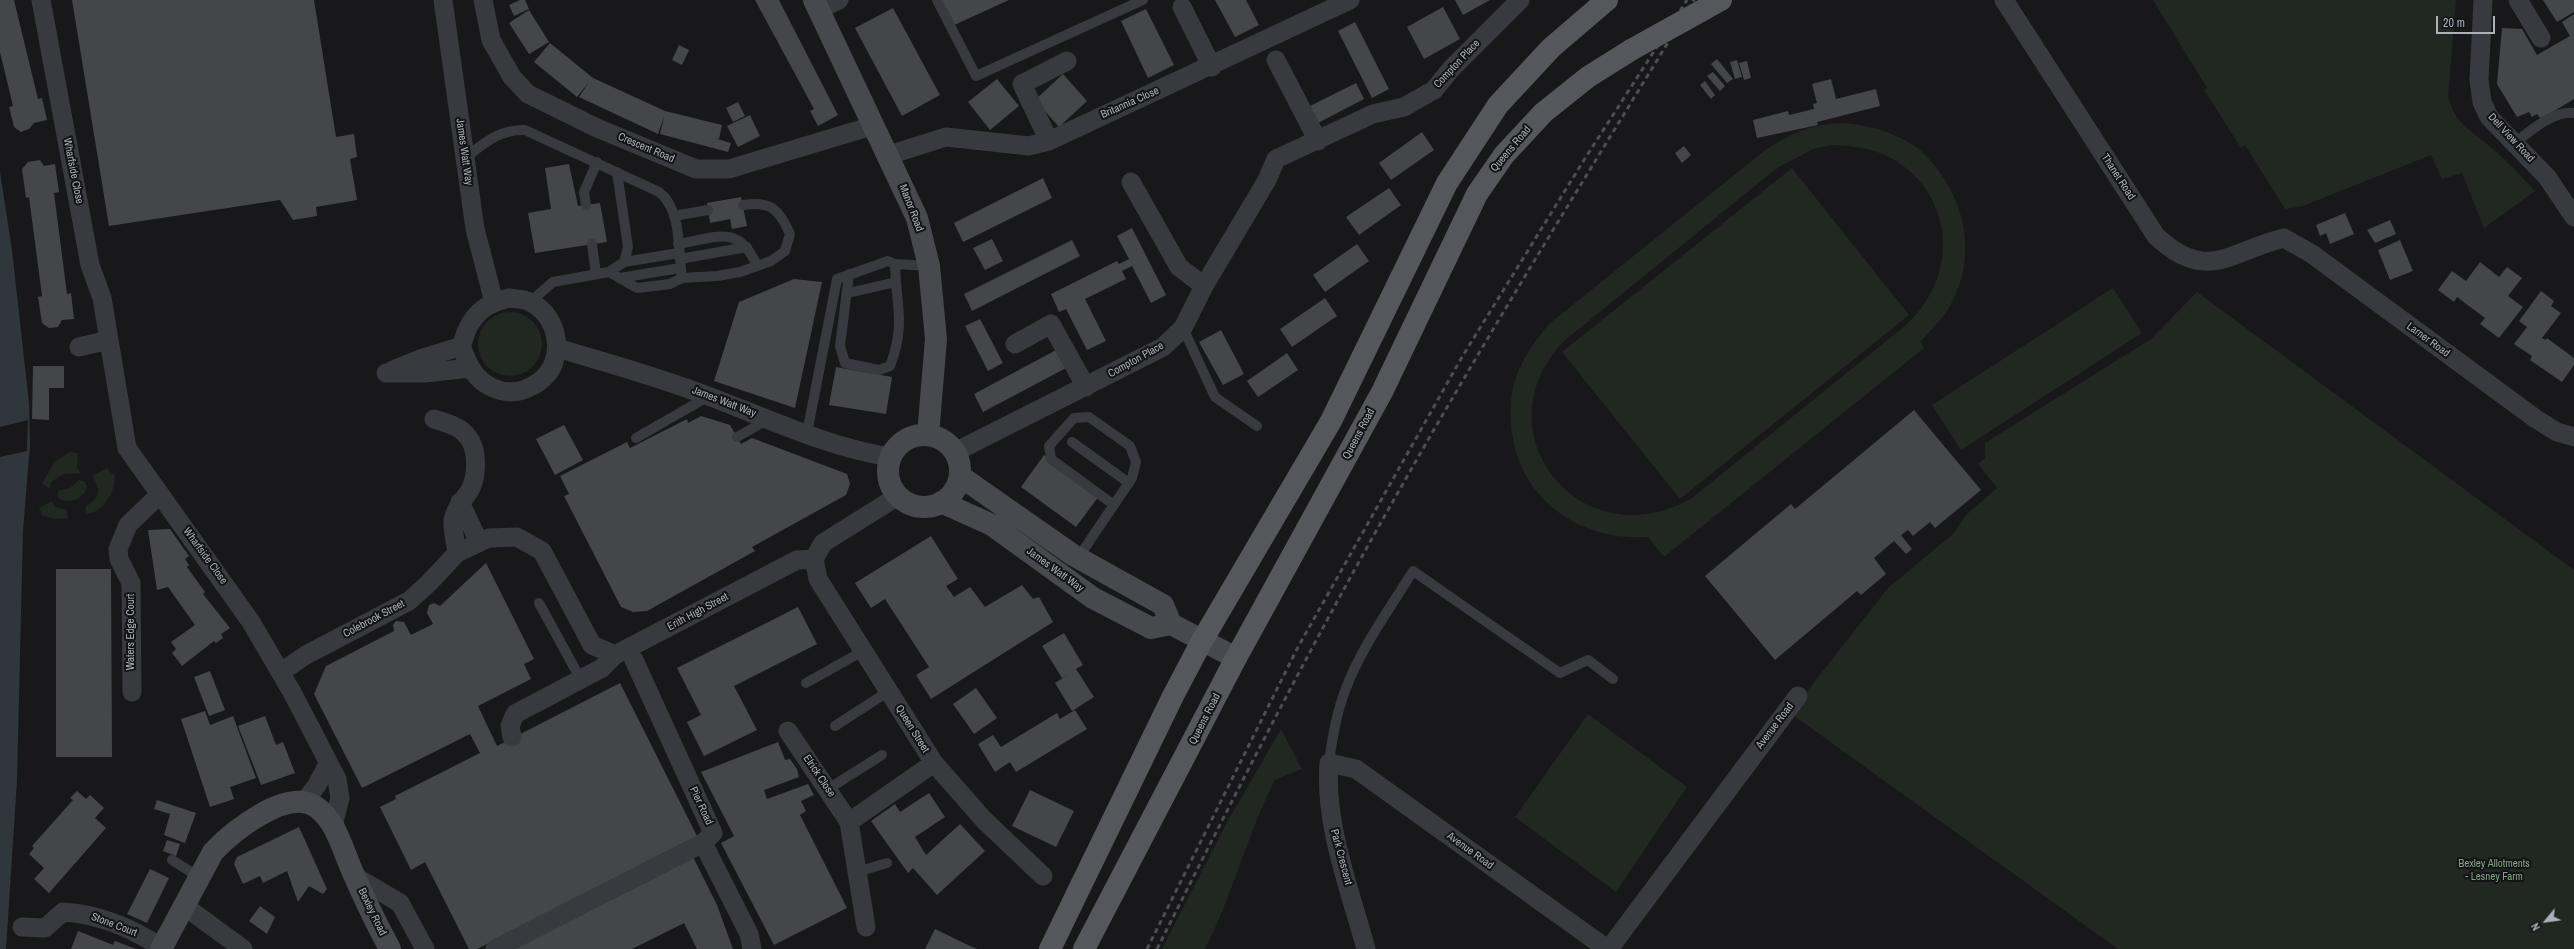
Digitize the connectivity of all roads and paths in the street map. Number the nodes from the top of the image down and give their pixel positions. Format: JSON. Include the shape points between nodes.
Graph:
{"nodes":[{"id":1,"x":41,"y":0,"type":"edge"},
{"id":2,"x":443,"y":0,"type":"edge"},
{"id":3,"x":483,"y":0,"type":"edge"},
{"id":4,"x":839,"y":0,"type":"edge"},
{"id":5,"x":937,"y":0,"type":"edge"},
{"id":6,"x":1143,"y":0,"type":"edge"},
{"id":7,"x":1350,"y":0,"type":"edge"},
{"id":8,"x":1520,"y":0,"type":"edge"},
{"id":9,"x":1607,"y":0,"type":"edge"},
{"id":10,"x":1721,"y":0,"type":"edge"},
{"id":11,"x":2004,"y":0,"type":"edge"},
{"id":12,"x":2483,"y":0,"type":"edge"},
{"id":13,"x":2518,"y":0,"type":"edge"},
{"id":14,"x":817,"y":4,"type":"edge"},
{"id":15,"x":1182,"y":7,"type":"dead end"},
{"id":16,"x":2541,"y":38,"type":"dead end"},
{"id":17,"x":1276,"y":60,"type":"dead end"},
{"id":18,"x":1067,"y":61,"type":"dead end"},
{"id":19,"x":1212,"y":67,"type":"junction"},
{"id":20,"x":2574,"y":113,"type":"edge"},
{"id":21,"x":872,"y":126,"type":"junction"},
{"id":22,"x":1049,"y":141,"type":"junction"},
{"id":23,"x":1318,"y":141,"type":"junction"},
{"id":24,"x":2515,"y":143,"type":"junction"},
{"id":25,"x":889,"y":155,"type":"junction"},
{"id":26,"x":465,"y":158,"type":"junction"},
{"id":27,"x":598,"y":162,"type":"junction"},
{"id":28,"x":617,"y":172,"type":"junction"},
{"id":29,"x":1131,"y":182,"type":"dead end"},
{"id":30,"x":586,"y":205,"type":"dead end"},
{"id":31,"x":743,"y":205,"type":"dead end"},
{"id":32,"x":708,"y":210,"type":"dead end"},
{"id":33,"x":674,"y":216,"type":"junction"},
{"id":34,"x":2574,"y":217,"type":"edge"},
{"id":35,"x":2284,"y":238,"type":"joint"},
{"id":36,"x":592,"y":244,"type":"dead end"},
{"id":37,"x":747,"y":247,"type":"junction"},
{"id":38,"x":680,"y":260,"type":"junction"},
{"id":39,"x":624,"y":262,"type":"junction"},
{"id":40,"x":895,"y":264,"type":"junction"},
{"id":41,"x":758,"y":266,"type":"junction"},
{"id":42,"x":929,"y":266,"type":"junction"},
{"id":43,"x":609,"y":272,"type":"junction"},
{"id":44,"x":596,"y":274,"type":"junction"},
{"id":45,"x":850,"y":274,"type":"junction"},
{"id":46,"x":620,"y":278,"type":"junction"},
{"id":47,"x":896,"y":282,"type":"junction"},
{"id":48,"x":1204,"y":286,"type":"junction"},
{"id":49,"x":848,"y":293,"type":"junction"},
{"id":50,"x":494,"y":302,"type":"junction"},
{"id":51,"x":530,"y":302,"type":"junction"},
{"id":52,"x":1183,"y":328,"type":"junction"},
{"id":53,"x":109,"y":340,"type":"junction"},
{"id":54,"x":1015,"y":344,"type":"dead end"},
{"id":55,"x":462,"y":346,"type":"junction"},
{"id":56,"x":79,"y":347,"type":"dead end"},
{"id":57,"x":557,"y":348,"type":"junction"},
{"id":58,"x":470,"y":368,"type":"junction"},
{"id":59,"x":1086,"y":387,"type":"junction"},
{"id":60,"x":709,"y":396,"type":"junction"},
{"id":61,"x":434,"y":419,"type":"dead end"},
{"id":62,"x":769,"y":419,"type":"junction"},
{"id":63,"x":1257,"y":426,"type":"dead end"},
{"id":64,"x":806,"y":433,"type":"junction"},
{"id":65,"x":928,"y":435,"type":"junction"},
{"id":66,"x":737,"y":437,"type":"dead end"},
{"id":67,"x":636,"y":438,"type":"dead end"},
{"id":68,"x":2574,"y":438,"type":"edge"},
{"id":69,"x":1072,"y":442,"type":"dead end"},
{"id":70,"x":955,"y":452,"type":"junction"},
{"id":71,"x":890,"y":457,"type":"junction"},
{"id":72,"x":960,"y":476,"type":"junction"},
{"id":73,"x":1129,"y":484,"type":"junction"},
{"id":74,"x":159,"y":495,"type":"junction"},
{"id":75,"x":898,"y":496,"type":"junction"},
{"id":76,"x":460,"y":502,"type":"junction"},
{"id":77,"x":941,"y":502,"type":"junction"},
{"id":78,"x":1114,"y":505,"type":"junction"},
{"id":79,"x":479,"y":542,"type":"junction"},
{"id":80,"x":457,"y":553,"type":"junction"},
{"id":81,"x":1078,"y":558,"type":"junction"},
{"id":82,"x":814,"y":559,"type":"junction"},
{"id":83,"x":539,"y":603,"type":"dead end"},
{"id":84,"x":1171,"y":624,"type":"junction"},
{"id":85,"x":1202,"y":639,"type":"junction"},
{"id":86,"x":863,"y":651,"type":"junction"},
{"id":87,"x":615,"y":655,"type":"junction"},
{"id":88,"x":1236,"y":658,"type":"junction"},
{"id":89,"x":634,"y":660,"type":"dead end"},
{"id":90,"x":281,"y":672,"type":"junction"},
{"id":91,"x":580,"y":678,"type":"junction"},
{"id":92,"x":1613,"y":679,"type":"dead end"},
{"id":93,"x":806,"y":683,"type":"dead end"},
{"id":94,"x":132,"y":692,"type":"dead end"},
{"id":95,"x":889,"y":692,"type":"junction"},
{"id":96,"x":1798,"y":696,"type":"dead end"},
{"id":97,"x":835,"y":726,"type":"dead end"},
{"id":98,"x":788,"y":731,"type":"dead end"},
{"id":99,"x":512,"y":738,"type":"dead end"},
{"id":100,"x":882,"y":755,"type":"dead end"},
{"id":101,"x":934,"y":763,"type":"junction"},
{"id":102,"x":1329,"y":763,"type":"junction"},
{"id":103,"x":328,"y":764,"type":"junction"},
{"id":104,"x":828,"y":789,"type":"junction"},
{"id":105,"x":305,"y":801,"type":"junction"},
{"id":106,"x":849,"y":822,"type":"junction"},
{"id":107,"x":333,"y":826,"type":"junction"},
{"id":108,"x":703,"y":844,"type":"junction"},
{"id":109,"x":172,"y":860,"type":"dead end"},
{"id":110,"x":887,"y":863,"type":"dead end"},
{"id":111,"x":857,"y":872,"type":"junction"},
{"id":112,"x":354,"y":876,"type":"junction"},
{"id":113,"x":1043,"y":876,"type":"dead end"},
{"id":114,"x":199,"y":877,"type":"junction"},
{"id":115,"x":183,"y":905,"type":"junction"},
{"id":116,"x":22,"y":927,"type":"dead end"},
{"id":117,"x":866,"y":927,"type":"dead end"},
{"id":118,"x":161,"y":948,"type":"edge"},
{"id":119,"x":243,"y":949,"type":"edge"},
{"id":120,"x":390,"y":949,"type":"edge"},
{"id":121,"x":426,"y":949,"type":"edge"},
{"id":122,"x":495,"y":949,"type":"edge"},
{"id":123,"x":752,"y":949,"type":"edge"},
{"id":124,"x":1050,"y":949,"type":"edge"},
{"id":125,"x":1084,"y":949,"type":"edge"},
{"id":126,"x":1366,"y":949,"type":"edge"},
{"id":127,"x":1608,"y":949,"type":"edge"}],
"edges":[{"from":1,"to":53,"type":"street","name":"Wharfside Close","via":[[90,265],[102,298]]},
{"from":2,"to":26,"type":"street","name":"James Watt Way"},
{"from":3,"to":21,"type":"street","name":"Crescent Road","via":[[491,40],[512,77],[528,94],[597,128],[696,169],[729,169]]},
{"from":4,"to":14,"type":"street"},
{"from":5,"to":6,"type":"lane","via":[[976,76]]},
{"from":7,"to":19,"type":"street","name":"Britannia Close"},
{"from":8,"to":23,"type":"street","name":"Compton Place","via":[[1451,69],[1434,90],[1404,107],[1373,114]]},
{"from":9,"to":85,"type":"main road","via":[[1551,48],[1498,105],[1447,183],[1331,421]]},
{"from":10,"to":88,"type":"main road","name":"Queens Road","bridge":true,"via":[[1588,77],[1543,113],[1504,155],[1477,194],[1382,392]]},
{"from":11,"to":35,"type":"street","name":"Thanet Road","via":[[2156,236],[2168,247],[2200,262],[2218,262]]},
{"from":12,"to":24,"type":"street","name":"Dell View Road","via":[[2479,89],[2489,117]]},
{"from":13,"to":16,"type":"street"},
{"from":14,"to":21,"type":"street","name":"Manor Road"},
{"from":15,"to":19,"type":"street"},
{"from":17,"to":23,"type":"street"},
{"from":18,"to":22,"type":"street","via":[[1022,84]]},
{"from":19,"to":22,"type":"street","name":"Britannia Close"},
{"from":20,"to":24,"type":"lane","via":[[2552,118]]},
{"from":21,"to":25,"type":"street","name":"Manor Road"},
{"from":22,"to":25,"type":"street","name":"Britannia Close","via":[[1029,146],[946,137]]},
{"from":23,"to":48,"type":"street","name":"Compton Place","via":[[1276,159],[1267,180]]},
{"from":24,"to":34,"type":"street","name":"Dell View Road","via":[[2547,177]]},
{"from":25,"to":42,"type":"street","name":"Manor Road","via":[[917,218]]},
{"from":26,"to":27,"type":"lane","via":[[498,134],[525,130]]},
{"from":26,"to":50,"type":"street","name":"James Watt Way","via":[[474,229]]},
{"from":27,"to":28,"type":"lane"},
{"from":27,"to":30,"type":"lane","via":[[584,192]]},
{"from":28,"to":33,"type":"lane","via":[[659,192],[670,203]]},
{"from":28,"to":39,"type":"lane","via":[[628,247]]},
{"from":29,"to":48,"type":"street","via":[[1179,267]]},
{"from":31,"to":41,"type":"lane","via":[[763,204],[774,208],[783,218],[790,234],[784,251],[771,261]]},
{"from":32,"to":33,"type":"lane"},
{"from":33,"to":38,"type":"lane"},
{"from":35,"to":68,"type":"street","name":"Larner Road","via":[[2312,254],[2536,419],[2557,432]]},
{"from":36,"to":44,"type":"lane"},
{"from":37,"to":38,"type":"lane"},
{"from":37,"to":38,"type":"lane","via":[[743,242],[728,236]]},
{"from":37,"to":41,"type":"lane"},
{"from":38,"to":39,"type":"lane"},
{"from":38,"to":41,"type":"lane","via":[[717,276]]},
{"from":38,"to":46,"type":"lane"},
{"from":38,"to":46,"type":"lane","via":[[670,284],[637,288]]},
{"from":39,"to":43,"type":"lane"},
{"from":40,"to":42,"type":"lane"},
{"from":40,"to":45,"type":"lane","via":[[888,261]]},
{"from":40,"to":47,"type":"lane"},
{"from":42,"to":65,"type":"street","name":"Manor Road","via":[[936,339]]},
{"from":43,"to":44,"type":"lane"},
{"from":43,"to":46,"type":"lane"},
{"from":44,"to":51,"type":"lane","via":[[553,282]]},
{"from":45,"to":49,"type":"lane"},
{"from":45,"to":64,"type":"lane","via":[[837,279]]},
{"from":47,"to":49,"type":"lane"},
{"from":47,"to":49,"type":"lane","via":[[901,320],[896,350],[890,366],[879,370],[845,363],[840,346]]},
{"from":48,"to":52,"type":"street","name":"Compton Place"},
{"from":50,"to":51,"type":"street","via":[[509,298]]},
{"from":50,"to":55,"type":"street","via":[[482,308],[471,321]]},
{"from":51,"to":57,"type":"street","via":[[540,308],[551,322],[557,337]]},
{"from":52,"to":59,"type":"street","name":"Compton Place","via":[[1163,347]]},
{"from":52,"to":63,"type":"lane","via":[[1214,397]]},
{"from":53,"to":56,"type":"street"},
{"from":53,"to":74,"type":"street","name":"Wharfside Close","via":[[127,448]]},
{"from":54,"to":59,"type":"street","via":[[1051,324]]},
{"from":55,"to":58,"type":"street"},
{"from":55,"to":58,"type":"street","via":[[420,358],[386,373],[425,373]]},
{"from":57,"to":58,"type":"street","via":[[554,364],[540,382],[526,390],[501,391],[486,385]]},
{"from":57,"to":60,"type":"street","name":"James Watt Way","via":[[662,379]]},
{"from":59,"to":70,"type":"street","name":"Compton Place"},
{"from":60,"to":62,"type":"street","name":"James Watt Way"},
{"from":60,"to":67,"type":"lane"},
{"from":61,"to":76,"type":"street","via":[[453,425],[469,438],[473,450],[475,472],[471,487]]},
{"from":62,"to":64,"type":"street","name":"James Watt Way"},
{"from":62,"to":66,"type":"lane"},
{"from":64,"to":71,"type":"street","name":"James Watt Way","via":[[868,454]]},
{"from":65,"to":70,"type":"street","via":[[947,442]]},
{"from":65,"to":71,"type":"street","via":[[919,435],[902,443]]},
{"from":69,"to":73,"type":"lane"},
{"from":70,"to":72,"type":"street","via":[[960,464]]},
{"from":71,"to":75,"type":"street","via":[[887,469],[890,485]]},
{"from":72,"to":77,"type":"street","via":[[957,488]]},
{"from":72,"to":81,"type":"street","name":"James Watt Way"},
{"from":73,"to":78,"type":"lane"},
{"from":73,"to":78,"type":"lane","via":[[1136,462],[1130,446],[1088,417],[1074,418],[1049,446],[1051,459]]},
{"from":74,"to":90,"type":"street","name":"Wharfside Close","via":[[189,533],[251,622]]},
{"from":74,"to":94,"type":"street","name":"Waters Edge Court","via":[[128,525],[118,549],[119,559],[131,583]]},
{"from":75,"to":77,"type":"street","via":[[909,504],[921,507],[932,507]]},
{"from":75,"to":82,"type":"street","via":[[823,543]]},
{"from":76,"to":79,"type":"street"},
{"from":76,"to":80,"type":"street","via":[[453,520]]},
{"from":77,"to":84,"type":"street","name":"James Watt Way","via":[[992,525],[1093,598],[1151,628]]},
{"from":78,"to":81,"type":"lane"},
{"from":79,"to":80,"type":"street","name":"Colebrook Street"},
{"from":79,"to":87,"type":"street","name":"Colebrook Street","via":[[490,538],[517,537],[542,551],[592,644]]},
{"from":80,"to":90,"type":"street","name":"Colebrook Street","via":[[409,601],[306,655]]},
{"from":81,"to":84,"type":"street","name":"James Watt Way","via":[[1163,605]]},
{"from":82,"to":86,"type":"street","name":"Queen Street","via":[[818,579]]},
{"from":82,"to":87,"type":"street","name":"Erith High Street","via":[[797,560]]},
{"from":83,"to":91,"type":"lane"},
{"from":84,"to":85,"type":"street"},
{"from":85,"to":88,"type":"street"},
{"from":85,"to":124,"type":"main road"},
{"from":86,"to":93,"type":"lane"},
{"from":86,"to":95,"type":"street","name":"Queen Street"},
{"from":87,"to":91,"type":"street","name":"Erith High Street","via":[[602,668]]},
{"from":88,"to":125,"type":"main road","name":"Queens Road"},
{"from":89,"to":108,"type":"street","name":"Pier Road","via":[[713,832]]},
{"from":90,"to":103,"type":"street","name":"Wharfside Close"},
{"from":91,"to":99,"type":"street","name":"Erith High Street","via":[[514,714],[510,726]]},
{"from":92,"to":102,"type":"lane","via":[[1588,660],[1560,672],[1413,571],[1363,652],[1345,691],[1333,733]]},
{"from":95,"to":97,"type":"lane"},
{"from":95,"to":101,"type":"street","name":"Queen Street"},
{"from":96,"to":127,"type":"street","name":"Avenue Road"},
{"from":98,"to":104,"type":"street","name":"Elrick Close"},
{"from":100,"to":104,"type":"lane"},
{"from":101,"to":106,"type":"street"},
{"from":101,"to":113,"type":"street","name":"Queen Street","via":[[984,820]]},
{"from":102,"to":126,"type":"street","name":"Park Crescent","via":[[1327,781],[1330,813]]},
{"from":102,"to":127,"type":"street","name":"Avenue Road","via":[[1356,769]]},
{"from":103,"to":105,"type":"street"},
{"from":103,"to":107,"type":"street","name":"Wharfside Close","via":[[337,779],[340,798]]},
{"from":104,"to":106,"type":"street","name":"Elrick Close"},
{"from":105,"to":107,"type":"street","via":[[324,814]]},
{"from":105,"to":114,"type":"street","via":[[273,809],[242,826],[213,852]]},
{"from":106,"to":111,"type":"street","name":"Elrick Close"},
{"from":107,"to":112,"type":"street","name":"Bexley Road"},
{"from":108,"to":122,"type":"street"},
{"from":108,"to":123,"type":"street","name":"Pier Road","via":[[749,934]]},
{"from":109,"to":114,"type":"lane"},
{"from":110,"to":111,"type":"lane"},
{"from":111,"to":117,"type":"street","name":"Elrick Close"},
{"from":112,"to":120,"type":"street","name":"Bexley Road"},
{"from":112,"to":121,"type":"street","name":"Bexley Road","via":[[400,903]]},
{"from":114,"to":115,"type":"street"},
{"from":115,"to":118,"type":"street"},
{"from":115,"to":119,"type":"street"},
{"from":116,"to":118,"type":"street","name":"Stone Court","via":[[45,928],[63,912],[80,913],[104,919],[147,938]]}]}
